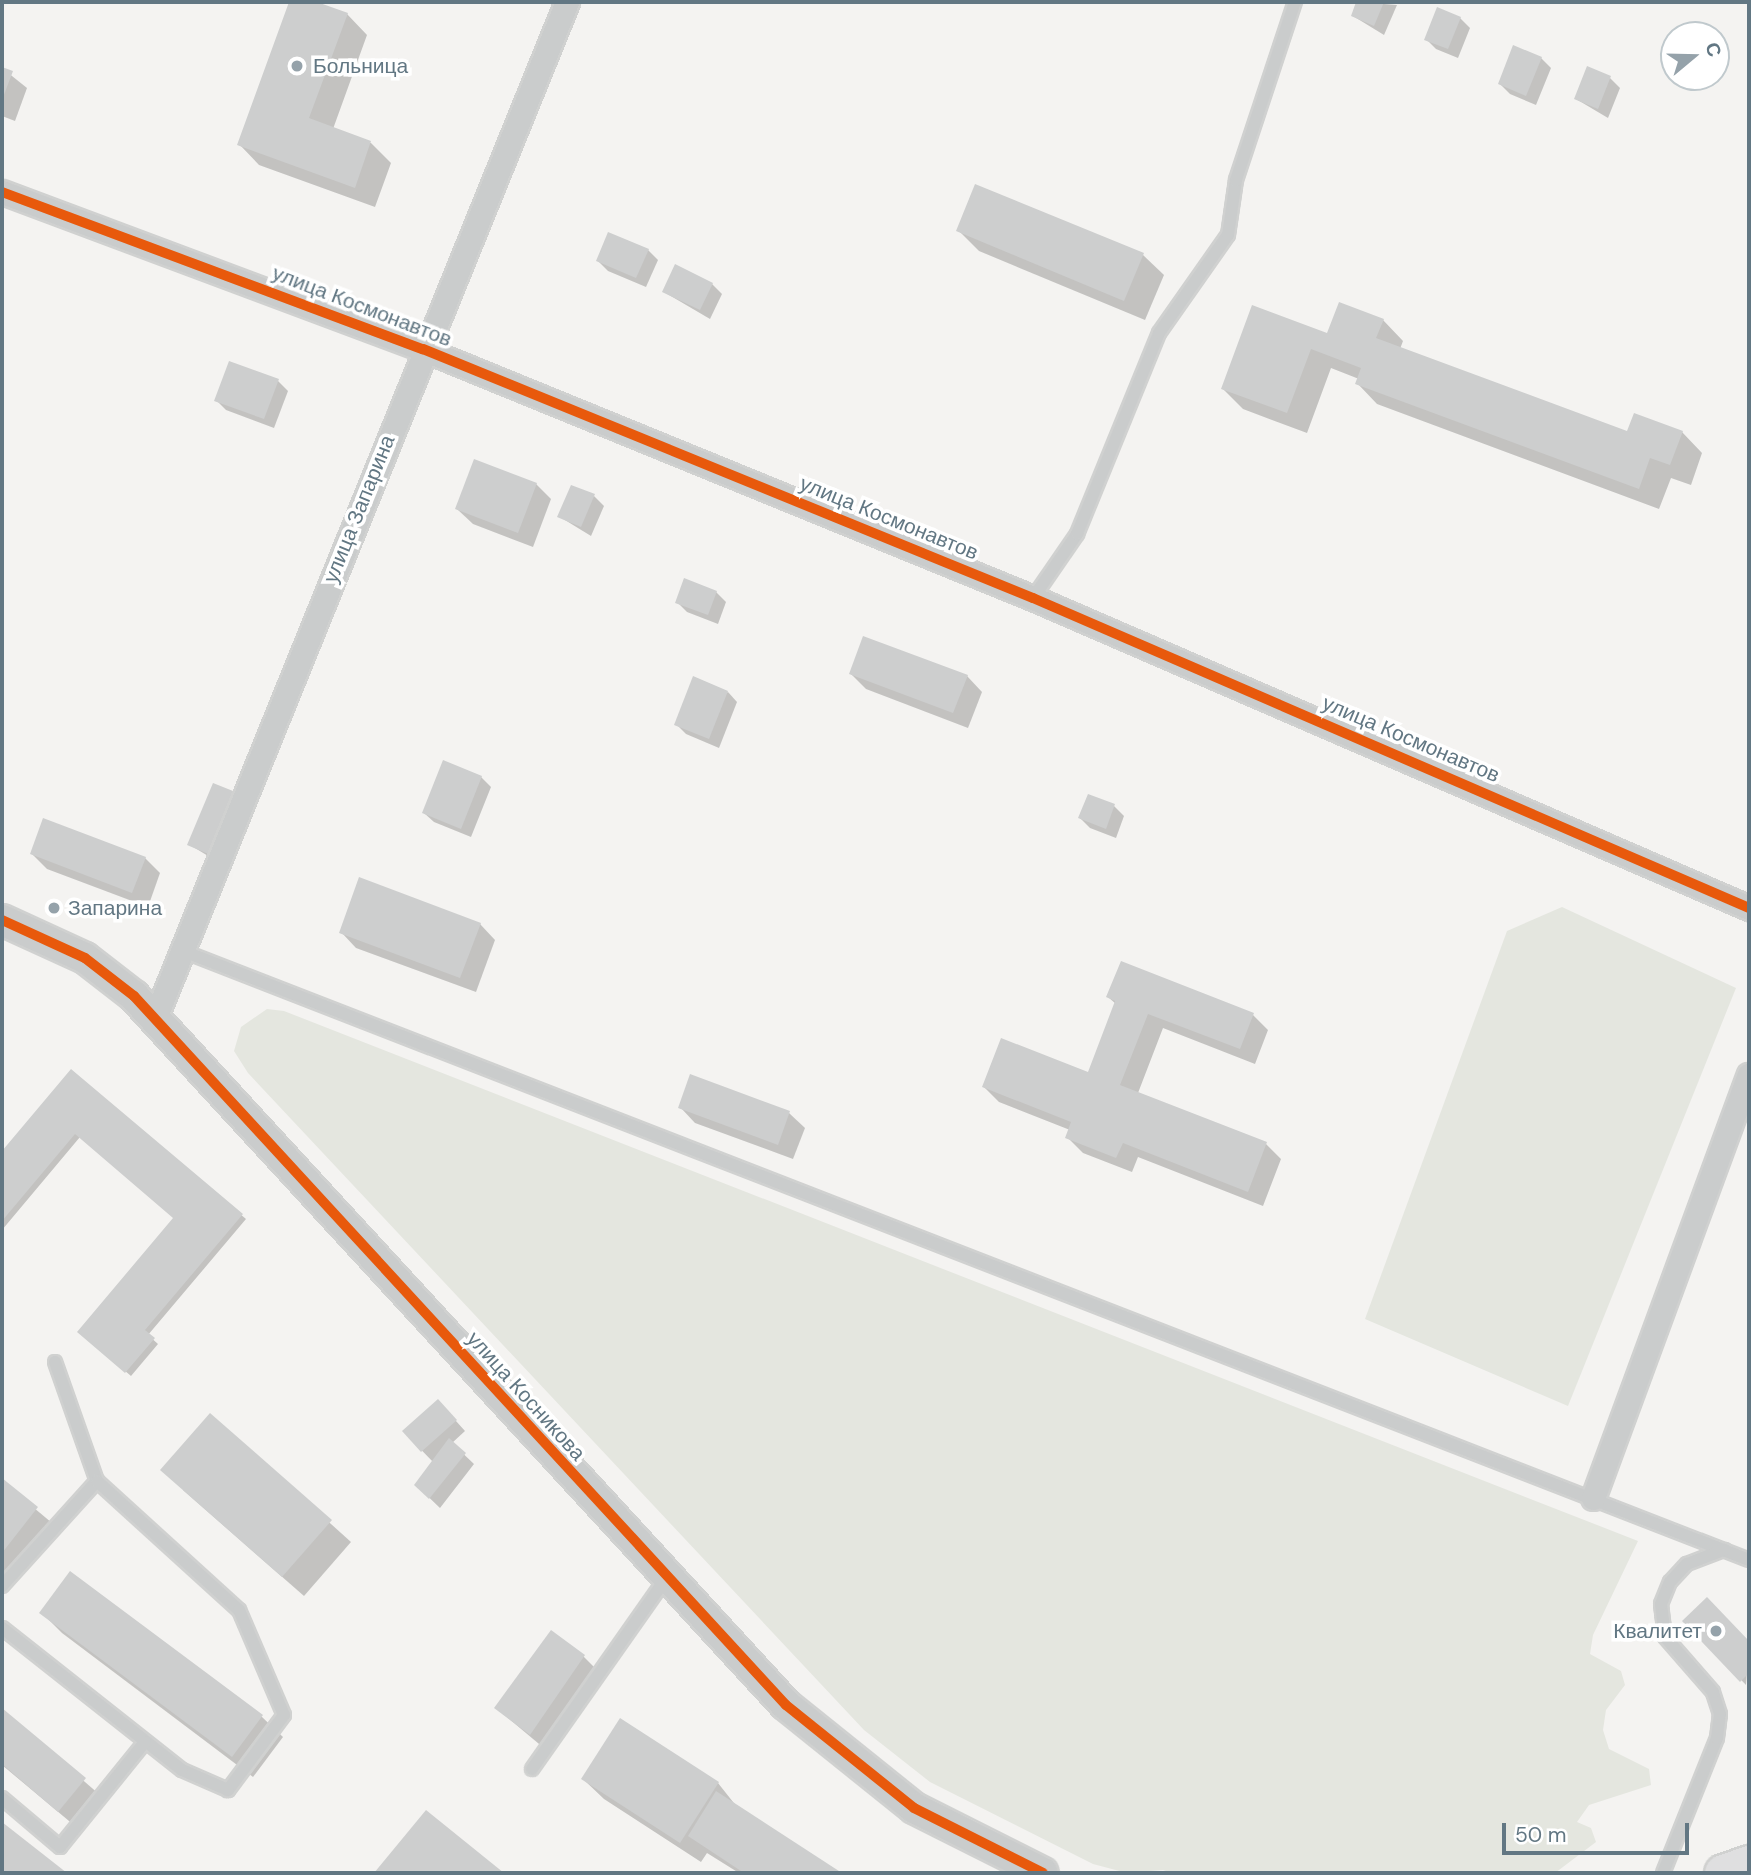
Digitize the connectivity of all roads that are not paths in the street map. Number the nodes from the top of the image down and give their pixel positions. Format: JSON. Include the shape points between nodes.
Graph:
{"nodes":[{"id":1,"x":567,"y":2,"type":"edge"},
{"id":2,"x":1295,"y":2,"type":"edge"},
{"id":3,"x":2,"y":192,"type":"edge"},
{"id":4,"x":424,"y":349,"type":"junction"},
{"id":5,"x":1033,"y":598,"type":"junction"},
{"id":6,"x":1749,"y":908,"type":"edge"},
{"id":7,"x":2,"y":920,"type":"edge"},
{"id":8,"x":183,"y":951,"type":"junction"},
{"id":9,"x":155,"y":1018,"type":"junction"},
{"id":10,"x":1749,"y":1075,"type":"edge"},
{"id":11,"x":55,"y":1362,"type":"dead end"},
{"id":12,"x":97,"y":1481,"type":"junction"},
{"id":13,"x":1593,"y":1498,"type":"junction"},
{"id":14,"x":1724,"y":1550,"type":"junction"},
{"id":15,"x":1749,"y":1560,"type":"edge"},
{"id":16,"x":666,"y":1578,"type":"junction"},
{"id":17,"x":2,"y":1586,"type":"edge"},
{"id":18,"x":2,"y":1628,"type":"edge"},
{"id":19,"x":145,"y":1742,"type":"junction"},
{"id":20,"x":532,"y":1769,"type":"dead end"},
{"id":21,"x":2,"y":1798,"type":"edge"},
{"id":22,"x":1749,"y":1864,"type":"edge"},
{"id":23,"x":1043,"y":1873,"type":"edge"},
{"id":24,"x":1663,"y":1873,"type":"edge"},
{"id":25,"x":1723,"y":1873,"type":"edge"}],
"edges":[{"from":1,"to":4,"type":"street","name":"улица Запарина"},
{"from":2,"to":5,"type":"lane","via":[[1236,180],[1228,236],[1159,333],[1077,534]]},
{"from":3,"to":4,"type":"street","name":"улица Космонавтов"},
{"from":4,"to":5,"type":"street","name":"улица Космонавтов"},
{"from":4,"to":8,"type":"street","name":"улица Запарина"},
{"from":5,"to":6,"type":"street","name":"улица Космонавтов"},
{"from":7,"to":9,"type":"street","name":"улица Косникова","via":[[112,975]]},
{"from":8,"to":9,"type":"street","name":"улица Запарина"},
{"from":8,"to":13,"type":"lane"},
{"from":9,"to":16,"type":"street","name":"улица Косникова"},
{"from":10,"to":13,"type":"street"},
{"from":11,"to":12,"type":"lane"},
{"from":12,"to":17,"type":"lane"},
{"from":12,"to":19,"type":"lane","via":[[239,1610],[284,1715],[228,1790],[182,1770]]},
{"from":13,"to":14,"type":"lane"},
{"from":14,"to":15,"type":"lane"},
{"from":14,"to":24,"type":"lane","via":[[1687,1564],[1670,1582],[1661,1604],[1665,1637],[1713,1692],[1720,1714],[1717,1738]]},
{"from":16,"to":20,"type":"lane"},
{"from":16,"to":23,"type":"street","name":"улица Косникова","via":[[786,1705],[863,1770],[953,1830]]},
{"from":18,"to":19,"type":"lane"},
{"from":19,"to":21,"type":"lane","via":[[60,1846]]},
{"from":22,"to":25,"type":"main road"}]}
